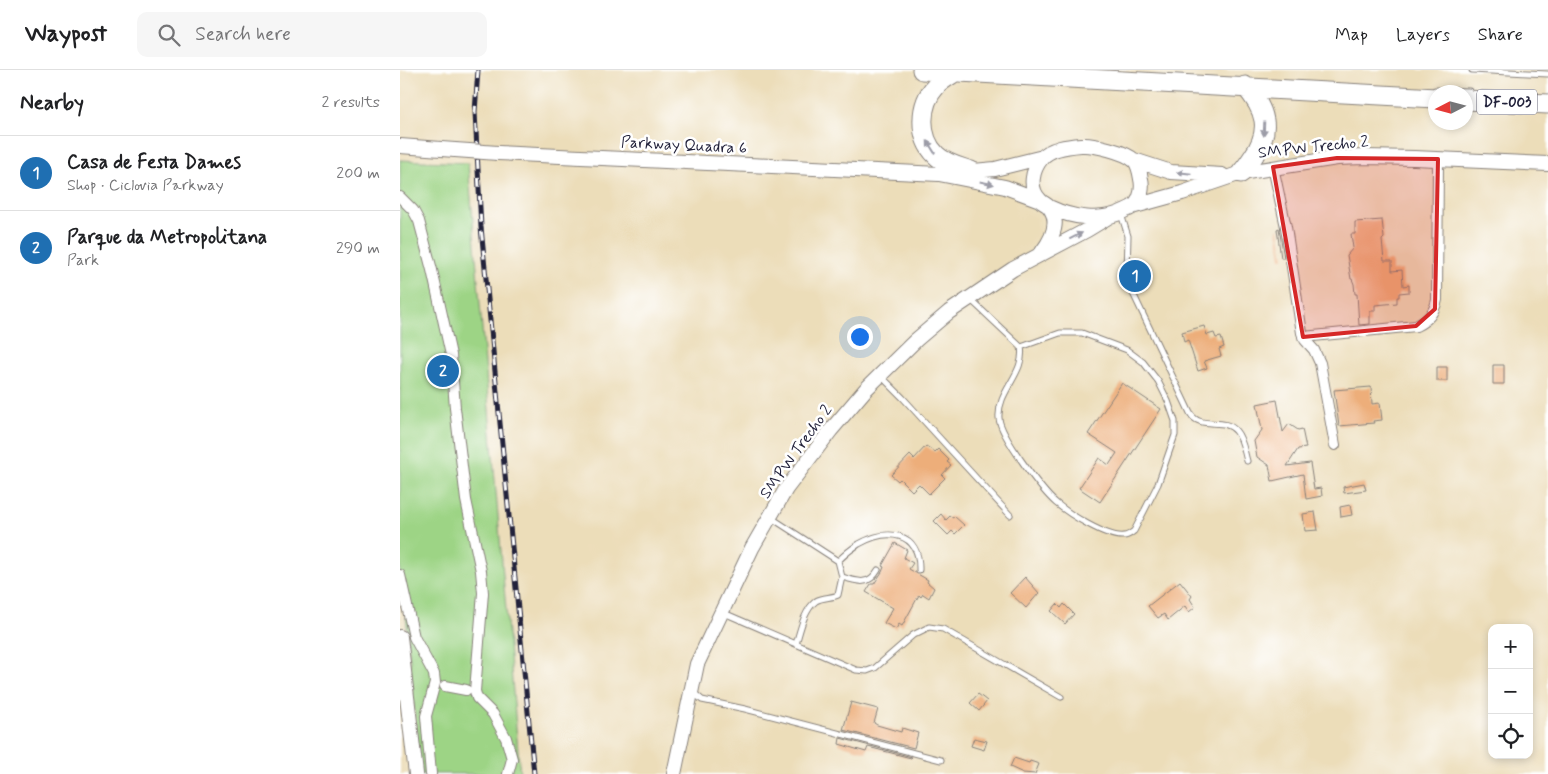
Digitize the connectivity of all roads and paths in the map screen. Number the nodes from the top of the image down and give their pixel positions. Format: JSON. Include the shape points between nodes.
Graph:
{"nodes":[{"id":1,"x":922,"y":70,"type":"edge"},
{"id":2,"x":1472,"y":70,"type":"edge"},
{"id":3,"x":955,"y":72,"type":"junction"},
{"id":4,"x":1548,"y":74,"type":"edge"},
{"id":5,"x":1245,"y":82,"type":"junction"},
{"id":6,"x":1428,"y":94,"type":"edge"},
{"id":7,"x":1473,"y":96,"type":"edge"},
{"id":8,"x":1548,"y":104,"type":"edge"},
{"id":9,"x":400,"y":146,"type":"edge"},
{"id":10,"x":426,"y":149,"type":"junction"},
{"id":11,"x":400,"y":150,"type":"edge"},
{"id":12,"x":1043,"y":157,"type":"junction"},
{"id":13,"x":1438,"y":159,"type":"junction"},
{"id":14,"x":1134,"y":160,"type":"junction"},
{"id":15,"x":1548,"y":164,"type":"edge"},
{"id":16,"x":1273,"y":167,"type":"junction"},
{"id":17,"x":971,"y":171,"type":"junction"},
{"id":18,"x":940,"y":174,"type":"junction"},
{"id":19,"x":1237,"y":174,"type":"junction"},
{"id":20,"x":400,"y":197,"type":"edge"},
{"id":21,"x":1044,"y":204,"type":"junction"},
{"id":22,"x":1135,"y":206,"type":"junction"},
{"id":23,"x":1115,"y":215,"type":"junction"},
{"id":24,"x":1041,"y":253,"type":"junction"},
{"id":25,"x":969,"y":298,"type":"junction"},
{"id":26,"x":1303,"y":337,"type":"junction"},
{"id":27,"x":1021,"y":347,"type":"junction"},
{"id":28,"x":880,"y":375,"type":"junction"},
{"id":29,"x":1334,"y":445,"type":"dead end"},
{"id":30,"x":1247,"y":461,"type":"dead end"},
{"id":31,"x":1010,"y":516,"type":"dead end"},
{"id":32,"x":770,"y":517,"type":"junction"},
{"id":33,"x":838,"y":562,"type":"junction"},
{"id":34,"x":878,"y":570,"type":"dead end"},
{"id":35,"x":919,"y":570,"type":"dead end"},
{"id":36,"x":400,"y":575,"type":"edge"},
{"id":37,"x":842,"y":577,"type":"junction"},
{"id":38,"x":722,"y":612,"type":"junction"},
{"id":39,"x":400,"y":637,"type":"edge"},
{"id":40,"x":796,"y":644,"type":"junction"},
{"id":41,"x":401,"y":658,"type":"edge"},
{"id":42,"x":445,"y":686,"type":"dead end"},
{"id":43,"x":466,"y":690,"type":"dead end"},
{"id":44,"x":691,"y":691,"type":"junction"},
{"id":45,"x":1061,"y":697,"type":"dead end"},
{"id":46,"x":941,"y":760,"type":"dead end"},
{"id":47,"x":416,"y":774,"type":"edge"},
{"id":48,"x":431,"y":774,"type":"edge"},
{"id":49,"x":508,"y":774,"type":"edge"},
{"id":50,"x":674,"y":774,"type":"edge"}],
"edges":[{"from":1,"to":3,"type":"highway"},
{"from":2,"to":4,"type":"lane"},
{"from":3,"to":5,"type":"highway"},
{"from":17,"to":3,"type":"highway","one_way":true,"via":[[949,164],[936,154],[926,139],[922,124],[930,94]]},
{"from":5,"to":6,"type":"highway"},
{"from":5,"to":19,"type":"highway","one_way":true,"via":[[1260,106],[1265,130],[1261,146]]},
{"from":7,"to":8,"type":"highway","number":"DF-003"},
{"from":9,"to":10,"type":"street","name":"Parkway Quadra 6"},
{"from":10,"to":11,"type":"street","name":"Parkway Quadra 6"},
{"from":10,"to":18,"type":"street","name":"Parkway Quadra 6","bridge":true},
{"from":12,"to":14,"type":"street","via":[[1065,146],[1083,145],[1111,149]]},
{"from":12,"to":17,"type":"street","name":"Parkway Quadra 6","via":[[1005,167]]},
{"from":12,"to":21,"type":"street","via":[[1032,182],[1034,192]]},
{"from":13,"to":15,"type":"street","name":"SMPW Trecho 2"},
{"from":13,"to":16,"type":"street","name":"SMPW Trecho 2","via":[[1337,158]]},
{"from":13,"to":26,"type":"street","via":[[1437,300],[1430,317],[1416,326]]},
{"from":19,"to":14,"type":"street","one_way":true,"via":[[1171,172]]},
{"from":14,"to":22,"type":"street","via":[[1142,184]]},
{"from":16,"to":19,"type":"street","name":"SMPW Trecho 2"},
{"from":16,"to":26,"type":"street"},
{"from":17,"to":18,"type":"street","name":"Parkway Quadra 6"},
{"from":18,"to":21,"type":"street","name":"Parkway Quadra 6","one_way":true,"via":[[1005,187]]},
{"from":19,"to":22,"type":"street"},
{"from":20,"to":49,"type":"street","via":[[419,221],[451,355],[466,500],[483,593],[475,691],[506,738],[512,759]]},
{"from":21,"to":23,"type":"street","via":[[1071,215],[1093,218]]},
{"from":21,"to":24,"type":"street","via":[[1054,216],[1054,232]]},
{"from":22,"to":23,"type":"street"},
{"from":24,"to":23,"type":"street","name":"SMPW Trecho 2","one_way":true},
{"from":23,"to":30,"type":"lane","via":[[1128,236],[1130,287],[1190,413],[1201,422],[1228,424],[1235,429]]},
{"from":24,"to":25,"type":"street","name":"SMPW Trecho 2"},
{"from":25,"to":27,"type":"lane"},
{"from":25,"to":28,"type":"street","name":"SMPW Trecho 2","via":[[916,340]]},
{"from":26,"to":29,"type":"street","via":[[1320,364]]},
{"from":27,"to":27,"type":"lane","via":[[1060,333],[1082,332],[1127,350],[1143,362],[1158,381],[1175,421],[1175,435],[1158,484],[1129,535],[1105,532],[1054,502],[1002,432],[999,405],[1021,360]]},
{"from":28,"to":31,"type":"lane"},
{"from":28,"to":32,"type":"street","name":"SMPW Trecho 2","via":[[831,430],[786,489]]},
{"from":32,"to":33,"type":"lane"},
{"from":32,"to":38,"type":"street","name":"SMPW Trecho 2"},
{"from":33,"to":35,"type":"lane","via":[[869,539],[894,534],[911,542],[919,559]]},
{"from":33,"to":37,"type":"lane"},
{"from":34,"to":37,"type":"lane","via":[[874,578],[867,581]]},
{"from":36,"to":48,"type":"street","via":[[414,637],[434,674],[435,683],[426,716]]},
{"from":37,"to":40,"type":"lane","via":[[838,595],[817,600],[812,606]]},
{"from":38,"to":40,"type":"lane"},
{"from":38,"to":44,"type":"street","name":"SMPW Trecho 2","via":[[697,664]]},
{"from":39,"to":41,"type":"street"},
{"from":40,"to":45,"type":"lane","via":[[856,670],[867,671],[875,668],[913,635],[929,627],[943,629]]},
{"from":41,"to":47,"type":"street"},
{"from":42,"to":43,"type":"street"},
{"from":44,"to":46,"type":"lane","via":[[702,700]]},
{"from":44,"to":50,"type":"street","name":"SMPW Trecho 2"}]}
